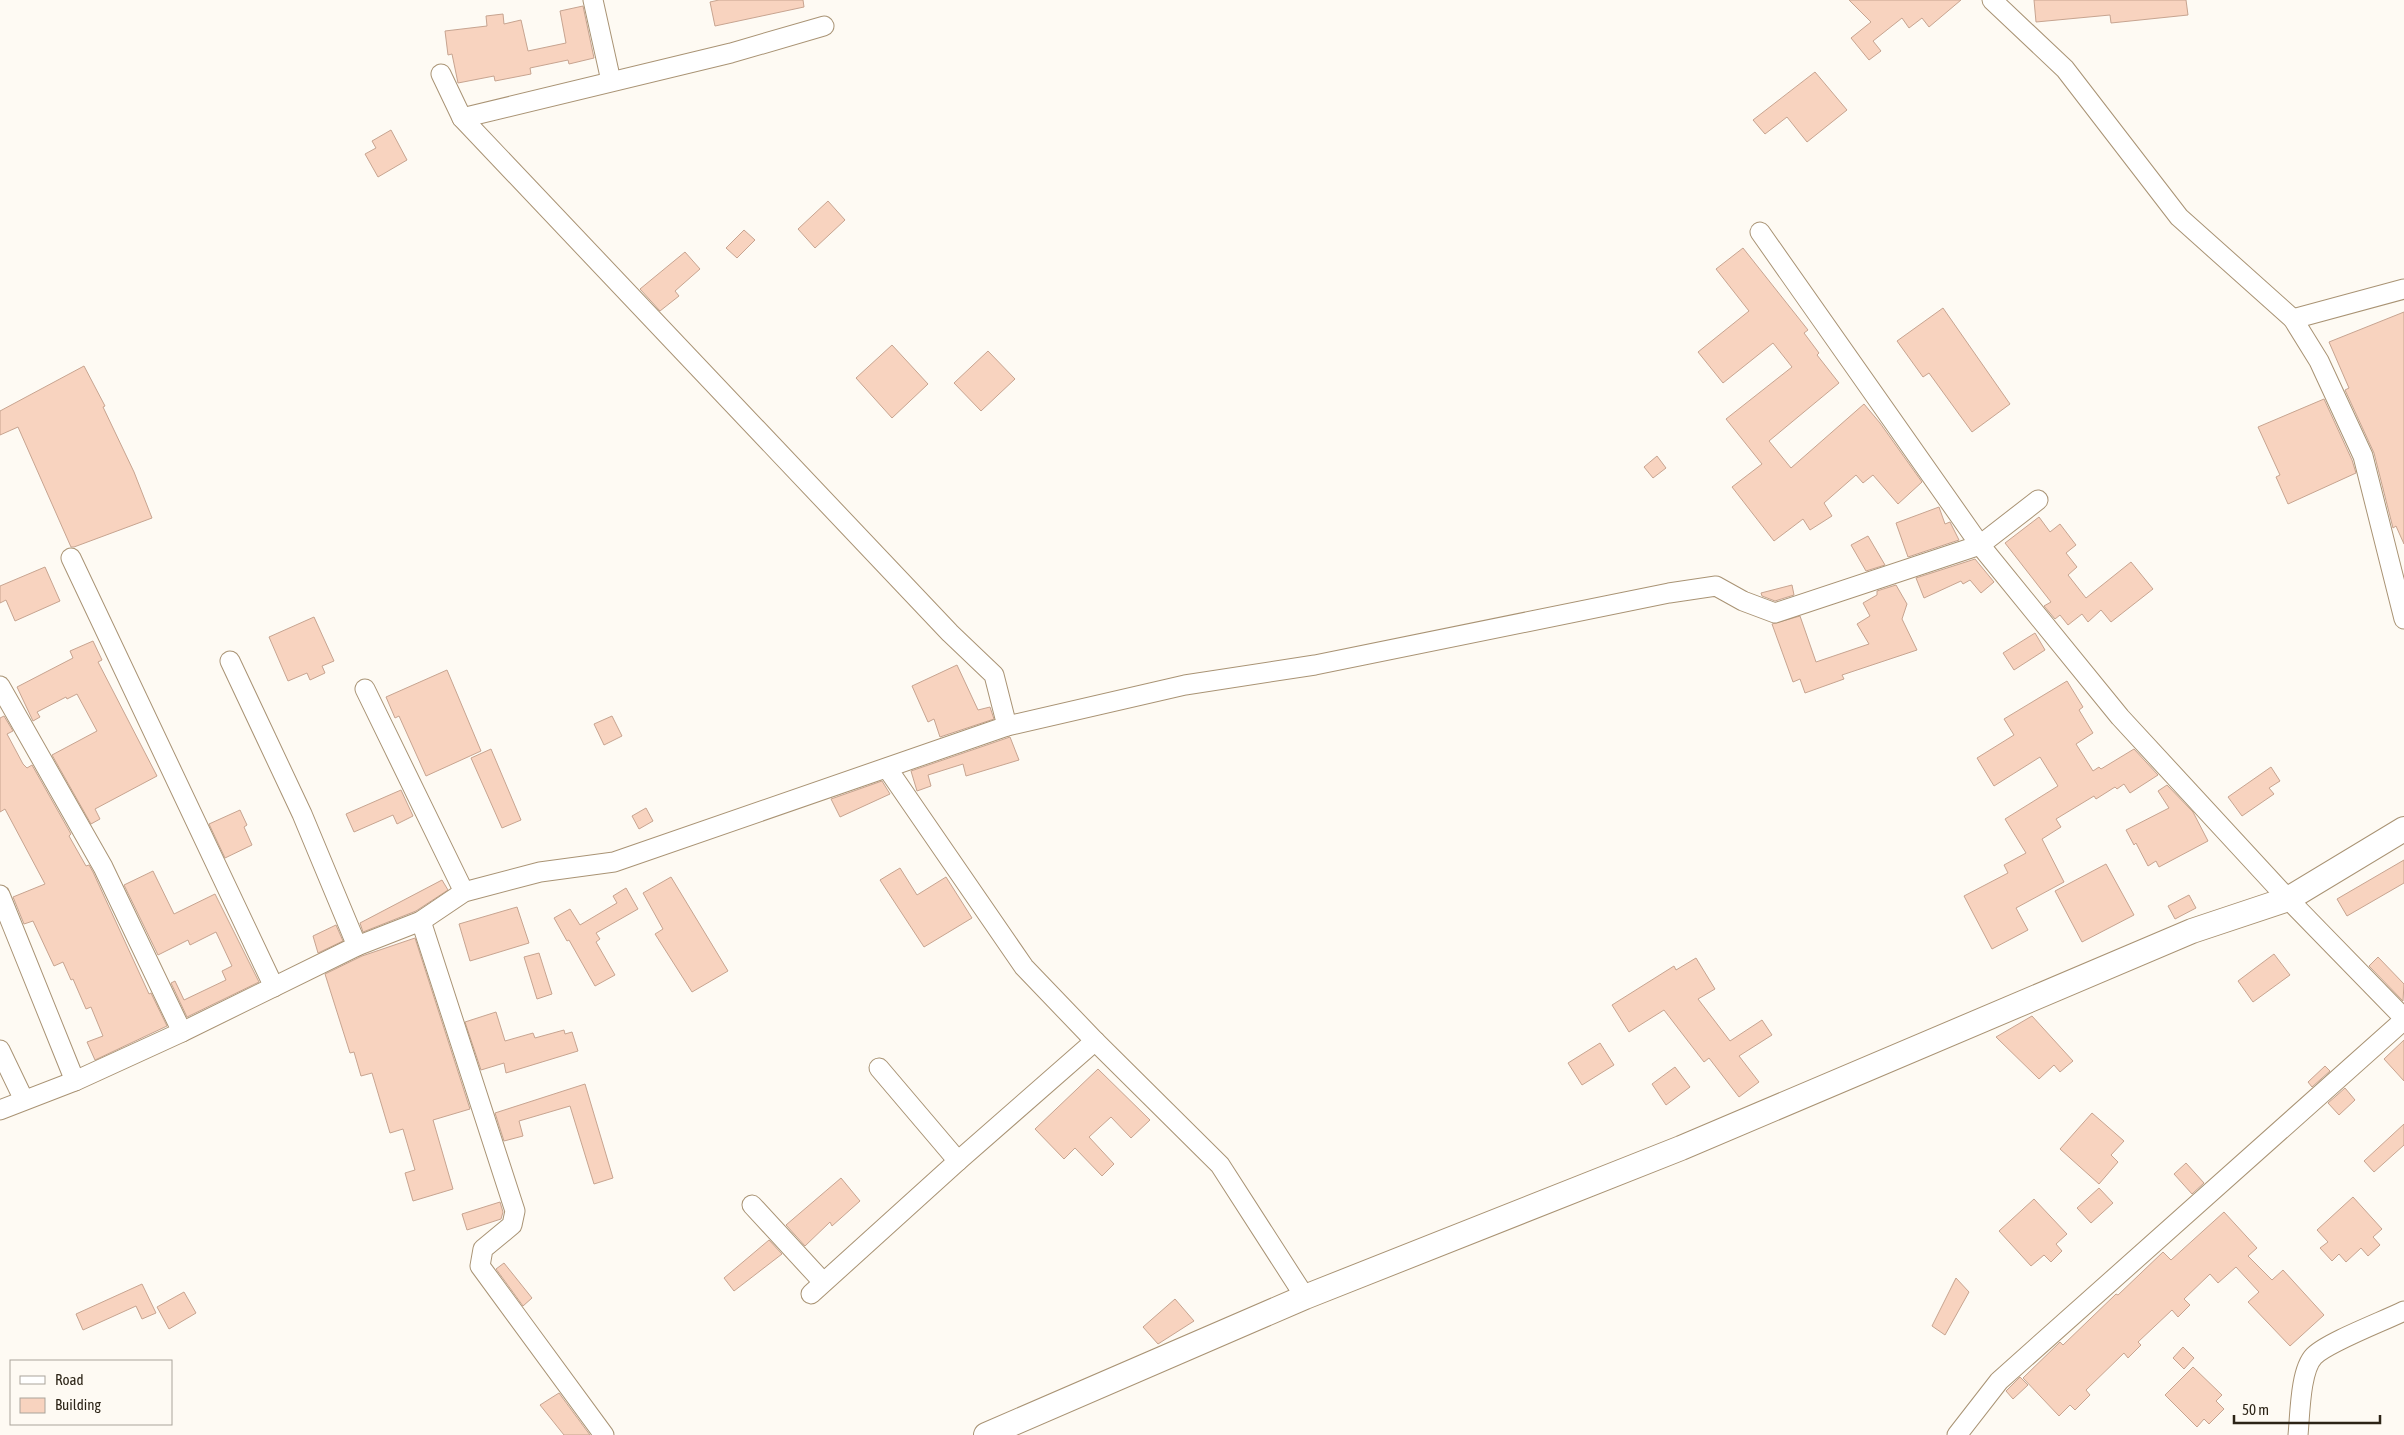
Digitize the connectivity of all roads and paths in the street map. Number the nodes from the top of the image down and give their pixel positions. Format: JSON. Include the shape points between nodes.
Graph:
{"nodes":[{"id":1,"x":593,"y":0,"type":"edge"},
{"id":2,"x":1992,"y":0,"type":"edge"},
{"id":3,"x":824,"y":26,"type":"dead end"},
{"id":4,"x":441,"y":74,"type":"dead end"},
{"id":5,"x":611,"y":82,"type":"junction"},
{"id":6,"x":462,"y":118,"type":"junction"},
{"id":7,"x":1760,"y":232,"type":"dead end"},
{"id":8,"x":2404,"y":289,"type":"edge"},
{"id":9,"x":2293,"y":319,"type":"junction"},
{"id":10,"x":2038,"y":500,"type":"dead end"},
{"id":11,"x":1980,"y":545,"type":"junction"},
{"id":12,"x":71,"y":558,"type":"dead end"},
{"id":13,"x":2404,"y":619,"type":"edge"},
{"id":14,"x":230,"y":661,"type":"dead end"},
{"id":15,"x":0,"y":686,"type":"edge"},
{"id":16,"x":365,"y":689,"type":"dead end"},
{"id":17,"x":1008,"y":726,"type":"junction"},
{"id":18,"x":887,"y":768,"type":"junction"},
{"id":19,"x":2404,"y":829,"type":"edge"},
{"id":20,"x":464,"y":892,"type":"junction"},
{"id":21,"x":0,"y":895,"type":"edge"},
{"id":22,"x":2288,"y":899,"type":"junction"},
{"id":23,"x":421,"y":921,"type":"junction"},
{"id":24,"x":357,"y":946,"type":"junction"},
{"id":25,"x":274,"y":987,"type":"junction"},
{"id":26,"x":2404,"y":1019,"type":"edge"},
{"id":27,"x":182,"y":1032,"type":"junction"},
{"id":28,"x":1095,"y":1041,"type":"junction"},
{"id":29,"x":0,"y":1050,"type":"edge"},
{"id":30,"x":879,"y":1068,"type":"dead end"},
{"id":31,"x":75,"y":1081,"type":"junction"},
{"id":32,"x":24,"y":1100,"type":"junction"},
{"id":33,"x":0,"y":1110,"type":"edge"},
{"id":34,"x":958,"y":1161,"type":"junction"},
{"id":35,"x":752,"y":1206,"type":"dead end"},
{"id":36,"x":1305,"y":1297,"type":"junction"},
{"id":37,"x":2404,"y":1311,"type":"edge"},
{"id":38,"x":604,"y":1435,"type":"edge"},
{"id":39,"x":986,"y":1435,"type":"edge"},
{"id":40,"x":1957,"y":1435,"type":"edge"},
{"id":41,"x":2298,"y":1435,"type":"edge"}],
"edges":[{"from":1,"to":5,"type":"street"},
{"from":2,"to":9,"type":"street","via":[[2065,69],[2179,217]]},
{"from":3,"to":5,"type":"street"},
{"from":4,"to":6,"type":"street"},
{"from":5,"to":6,"type":"street"},
{"from":6,"to":17,"type":"street","via":[[950,633],[994,675]]},
{"from":7,"to":11,"type":"street"},
{"from":8,"to":9,"type":"street"},
{"from":9,"to":13,"type":"street","via":[[2319,361],[2363,456]]},
{"from":10,"to":11,"type":"street"},
{"from":11,"to":17,"type":"street","via":[[1775,613],[1743,602],[1716,586],[1315,665],[1185,685]]},
{"from":11,"to":22,"type":"street","via":[[2120,717]]},
{"from":12,"to":25,"type":"street"},
{"from":14,"to":24,"type":"street","via":[[302,814]]},
{"from":15,"to":27,"type":"street","via":[[103,867]]},
{"from":16,"to":20,"type":"street"},
{"from":17,"to":18,"type":"street"},
{"from":18,"to":20,"type":"street","via":[[614,862],[540,872]]},
{"from":18,"to":28,"type":"street","via":[[1024,967]]},
{"from":19,"to":22,"type":"street"},
{"from":20,"to":23,"type":"street"},
{"from":21,"to":31,"type":"street"},
{"from":22,"to":26,"type":"street"},
{"from":22,"to":36,"type":"street","via":[[2192,931],[1681,1148]]},
{"from":23,"to":24,"type":"street"},
{"from":23,"to":38,"type":"street","via":[[515,1211],[512,1225],[483,1249],[480,1266]]},
{"from":24,"to":25,"type":"street"},
{"from":25,"to":27,"type":"street"},
{"from":26,"to":40,"type":"street","via":[[1999,1381]]},
{"from":27,"to":31,"type":"street"},
{"from":28,"to":34,"type":"street"},
{"from":28,"to":36,"type":"street","via":[[1220,1165]]},
{"from":29,"to":32,"type":"street"},
{"from":30,"to":34,"type":"street"},
{"from":31,"to":32,"type":"street"},
{"from":32,"to":33,"type":"street"},
{"from":34,"to":35,"type":"street","via":[[817,1288]]},
{"from":36,"to":39,"type":"street"},
{"from":37,"to":41,"type":"street","via":[[2314,1356],[2305,1373]]}]}
